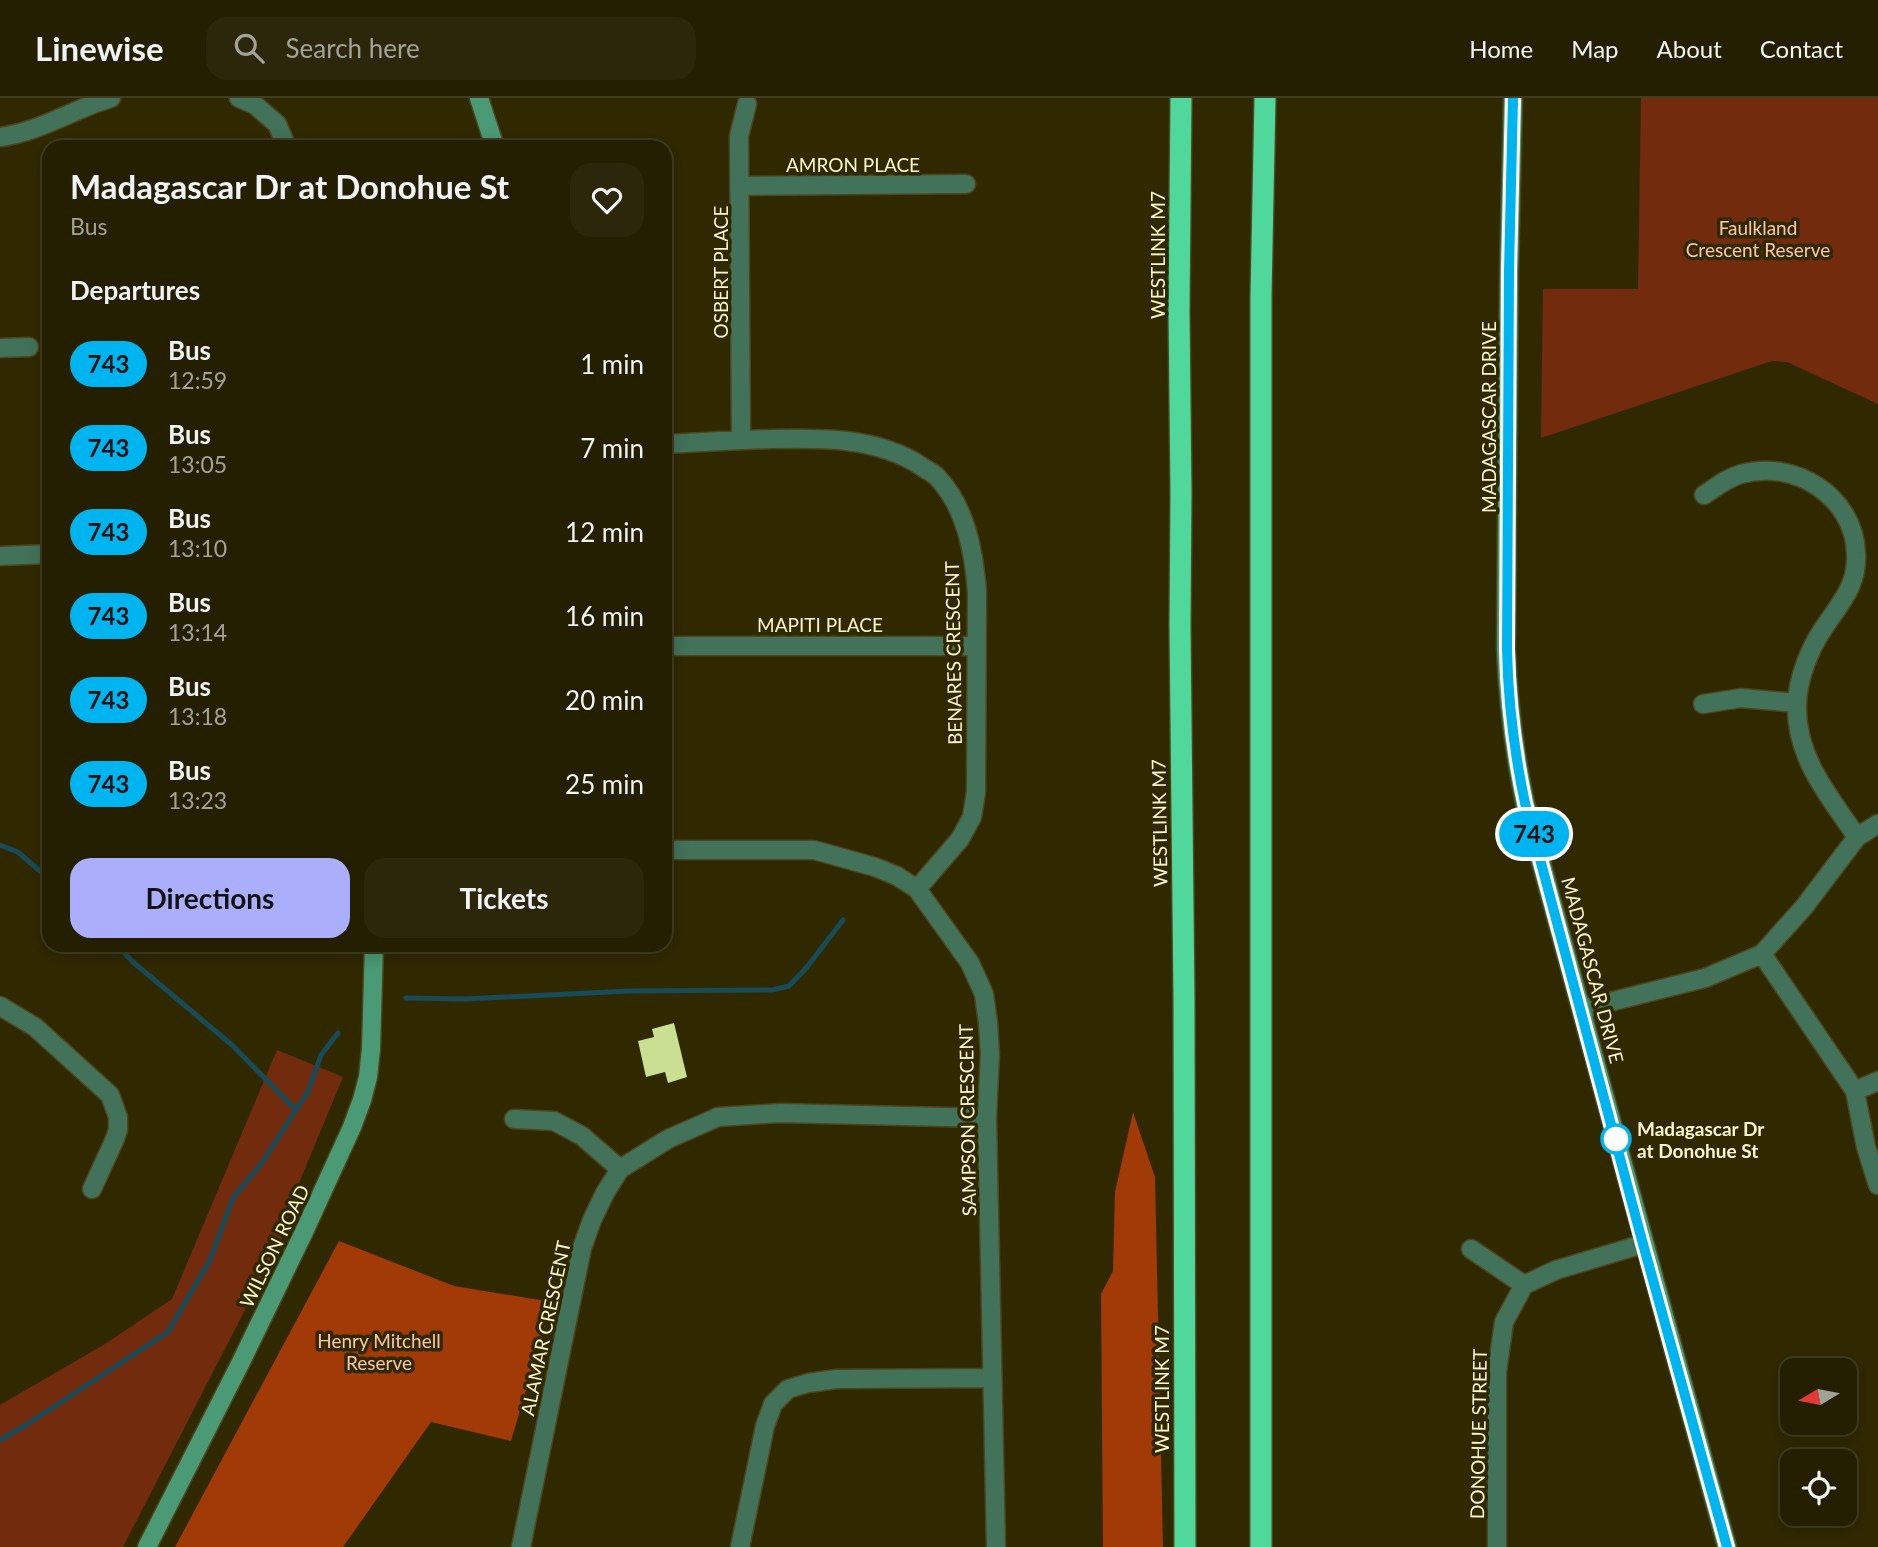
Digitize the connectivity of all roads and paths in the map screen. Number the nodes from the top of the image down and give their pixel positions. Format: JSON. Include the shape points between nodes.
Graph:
{"nodes":[{"id":1,"x":111,"y":98,"type":"edge"},
{"id":2,"x":239,"y":98,"type":"edge"},
{"id":3,"x":480,"y":98,"type":"edge"},
{"id":4,"x":1181,"y":98,"type":"edge"},
{"id":5,"x":1265,"y":98,"type":"edge"},
{"id":6,"x":1513,"y":98,"type":"edge"},
{"id":7,"x":747,"y":104,"type":"dead end"},
{"id":8,"x":0,"y":137,"type":"edge"},
{"id":9,"x":285,"y":140,"type":"edge"},
{"id":10,"x":493,"y":140,"type":"edge"},
{"id":11,"x":966,"y":184,"type":"dead end"},
{"id":12,"x":740,"y":186,"type":"junction"},
{"id":13,"x":29,"y":347,"type":"dead end"},
{"id":14,"x":0,"y":348,"type":"edge"},
{"id":15,"x":741,"y":440,"type":"junction"},
{"id":16,"x":672,"y":444,"type":"edge"},
{"id":17,"x":1704,"y":495,"type":"dead end"},
{"id":18,"x":42,"y":554,"type":"edge"},
{"id":19,"x":0,"y":556,"type":"edge"},
{"id":20,"x":672,"y":646,"type":"edge"},
{"id":21,"x":975,"y":646,"type":"junction"},
{"id":22,"x":1797,"y":703,"type":"junction"},
{"id":23,"x":1703,"y":704,"type":"dead end"},
{"id":24,"x":1878,"y":824,"type":"edge"},
{"id":25,"x":1857,"y":836,"type":"junction"},
{"id":26,"x":672,"y":850,"type":"edge"},
{"id":27,"x":917,"y":889,"type":"junction"},
{"id":28,"x":374,"y":952,"type":"edge"},
{"id":29,"x":1762,"y":954,"type":"junction"},
{"id":30,"x":0,"y":1006,"type":"edge"},
{"id":31,"x":1582,"y":1009,"type":"junction"},
{"id":32,"x":1878,"y":1081,"type":"edge"},
{"id":33,"x":1855,"y":1091,"type":"junction"},
{"id":34,"x":987,"y":1118,"type":"junction"},
{"id":35,"x":514,"y":1119,"type":"dead end"},
{"id":36,"x":620,"y":1170,"type":"junction"},
{"id":37,"x":1878,"y":1185,"type":"edge"},
{"id":38,"x":92,"y":1189,"type":"dead end"},
{"id":39,"x":1643,"y":1244,"type":"junction"},
{"id":40,"x":1471,"y":1249,"type":"dead end"},
{"id":41,"x":1524,"y":1285,"type":"junction"},
{"id":42,"x":991,"y":1378,"type":"junction"},
{"id":43,"x":147,"y":1547,"type":"edge"},
{"id":44,"x":521,"y":1547,"type":"edge"},
{"id":45,"x":740,"y":1547,"type":"edge"},
{"id":46,"x":996,"y":1547,"type":"edge"},
{"id":47,"x":1185,"y":1547,"type":"edge"},
{"id":48,"x":1261,"y":1547,"type":"edge"},
{"id":49,"x":1497,"y":1547,"type":"edge"},
{"id":50,"x":1727,"y":1547,"type":"edge"}],
"edges":[{"from":1,"to":8,"type":"street","via":[[38,128]]},
{"from":2,"to":9,"type":"street","via":[[277,124]]},
{"from":3,"to":10,"type":"street"},
{"from":4,"to":47,"type":"highway","name":"WESTLINK M7"},
{"from":5,"to":48,"type":"highway"},
{"from":6,"to":31,"type":"street","name":"MADAGASCAR DRIVE","via":[[1509,710],[1525,803]]},
{"from":7,"to":12,"type":"street","name":"OSBERT PLACE","via":[[739,136]]},
{"from":11,"to":12,"type":"street","name":"AMRON PLACE"},
{"from":12,"to":15,"type":"street","name":"OSBERT PLACE"},
{"from":13,"to":14,"type":"street"},
{"from":15,"to":16,"type":"street","name":"BENARES CRESCENT"},
{"from":15,"to":21,"type":"street","name":"BENARES CRESCENT","via":[[848,440],[909,458],[937,477],[967,530],[975,562]]},
{"from":17,"to":22,"type":"street","via":[[1742,474],[1781,472],[1821,489],[1850,523],[1856,553],[1850,588],[1813,646]]},
{"from":18,"to":19,"type":"street"},
{"from":20,"to":21,"type":"street","name":"MAPITI PLACE"},
{"from":21,"to":27,"type":"street","name":"BENARES CRESCENT","via":[[976,792],[972,817],[960,839]]},
{"from":22,"to":23,"type":"street","via":[[1741,698]]},
{"from":22,"to":25,"type":"street","via":[[1809,765]]},
{"from":24,"to":25,"type":"street"},
{"from":25,"to":29,"type":"street"},
{"from":26,"to":27,"type":"street","name":"SAMPSON CRESCENT","via":[[814,850],[875,867]]},
{"from":27,"to":34,"type":"street","name":"SAMPSON CRESCENT","via":[[970,963],[984,994],[990,1052]]},
{"from":28,"to":43,"type":"street","name":"WILSON ROAD","via":[[371,1049],[357,1114],[298,1244]]},
{"from":29,"to":31,"type":"street","via":[[1705,978]]},
{"from":29,"to":33,"type":"street"},
{"from":30,"to":38,"type":"street","via":[[34,1027],[110,1095],[118,1130]]},
{"from":31,"to":39,"type":"street","name":"MADAGASCAR DRIVE"},
{"from":32,"to":33,"type":"street"},
{"from":33,"to":37,"type":"street"},
{"from":34,"to":36,"type":"street","name":"ALAMAR CRESCENT","via":[[780,1113],[718,1117],[668,1139]]},
{"from":34,"to":42,"type":"street","name":"SAMPSON CRESCENT"},
{"from":35,"to":36,"type":"street","via":[[554,1121],[582,1136]]},
{"from":36,"to":44,"type":"street","name":"ALAMAR CRESCENT","via":[[596,1211],[582,1248]]},
{"from":39,"to":41,"type":"street","via":[[1556,1270]]},
{"from":39,"to":50,"type":"street","name":"MADAGASCAR DRIVE"},
{"from":40,"to":41,"type":"street"},
{"from":41,"to":49,"type":"street","name":"DONOHUE STREET","via":[[1504,1322],[1497,1372]]},
{"from":42,"to":45,"type":"street","via":[[837,1379],[789,1389],[773,1404],[765,1426]]},
{"from":42,"to":46,"type":"street","name":"SAMPSON CRESCENT"}]}
